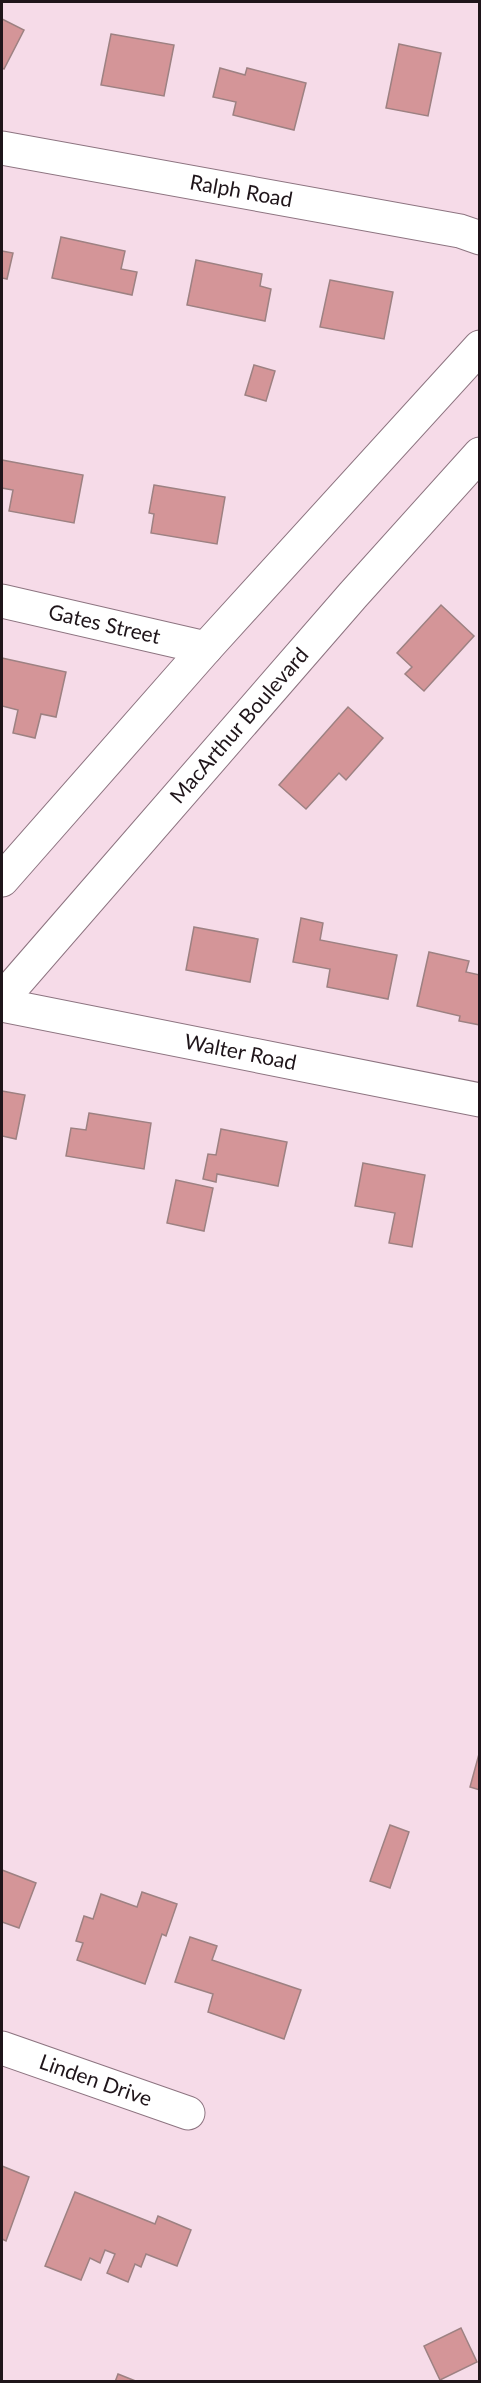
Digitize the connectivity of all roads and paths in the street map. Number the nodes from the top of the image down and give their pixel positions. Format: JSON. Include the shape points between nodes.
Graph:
{"nodes":[{"id":1,"x":2,"y":148,"type":"edge"},
{"id":2,"x":480,"y":238,"type":"edge"},
{"id":3,"x":480,"y":347,"type":"edge"},
{"id":4,"x":480,"y":454,"type":"edge"},
{"id":5,"x":2,"y":602,"type":"edge"},
{"id":6,"x":206,"y":648,"type":"junction"},
{"id":7,"x":2,"y":880,"type":"edge"},
{"id":8,"x":2,"y":999,"type":"edge"},
{"id":9,"x":2,"y":1005,"type":"edge"},
{"id":10,"x":480,"y":1100,"type":"edge"},
{"id":11,"x":2,"y":2048,"type":"edge"},
{"id":12,"x":188,"y":2113,"type":"dead end"}],
"edges":[{"from":1,"to":2,"type":"street","name":"Ralph Road","via":[[460,231]]},
{"from":3,"to":6,"type":"street"},
{"from":4,"to":8,"type":"street","name":"MacArthur Boulevard","via":[[353,594]]},
{"from":5,"to":6,"type":"street","name":"Gates Street"},
{"from":6,"to":7,"type":"street"},
{"from":9,"to":10,"type":"street","name":"Walter Road"},
{"from":11,"to":12,"type":"street","name":"Linden Drive"}]}
